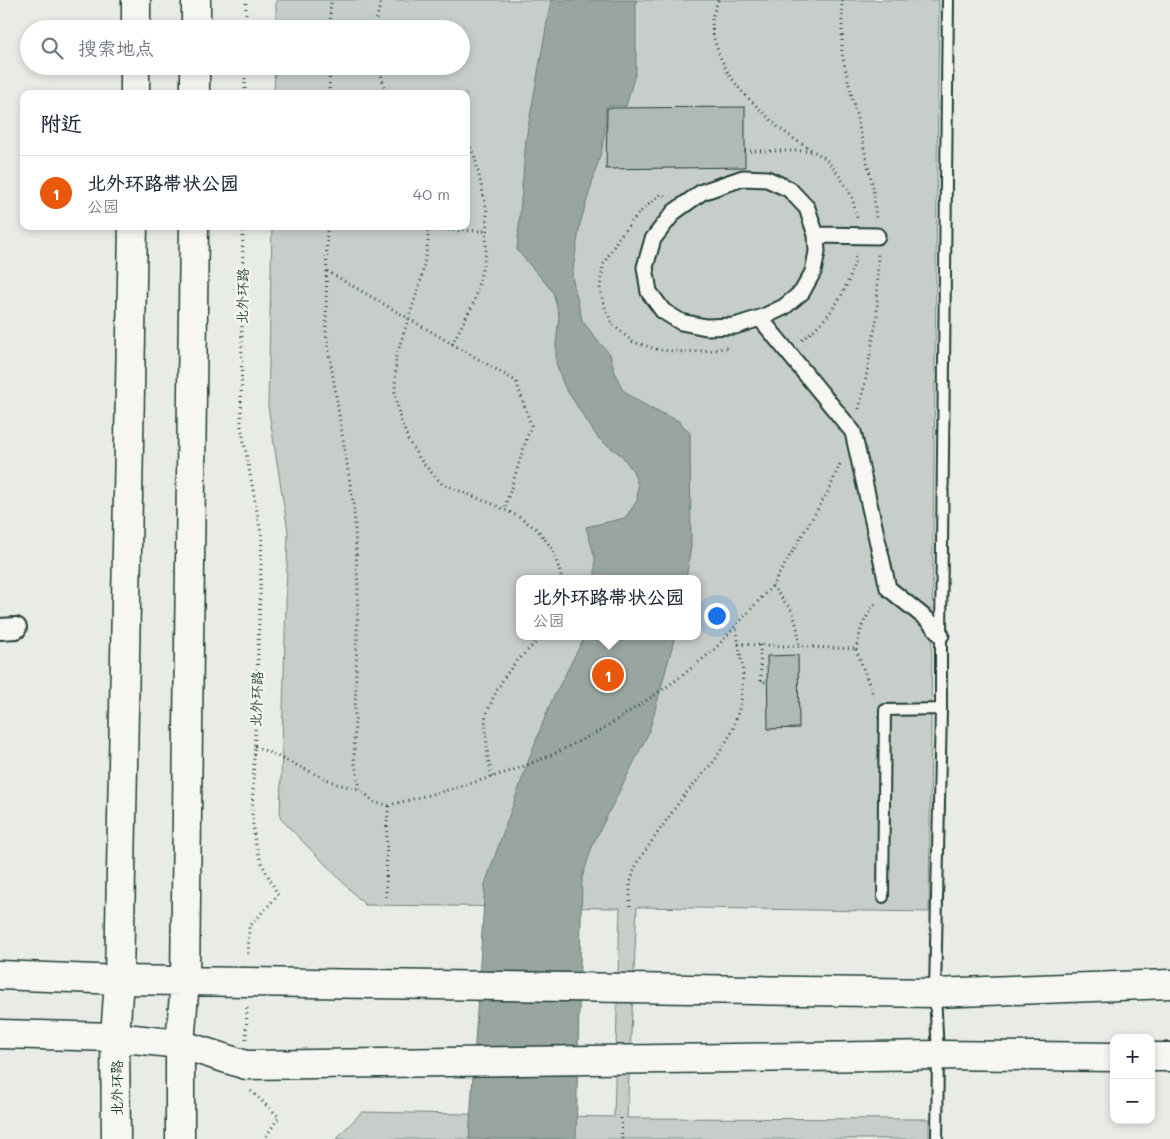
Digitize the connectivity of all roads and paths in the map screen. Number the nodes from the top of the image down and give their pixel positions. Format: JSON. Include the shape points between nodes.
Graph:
{"nodes":[{"id":1,"x":136,"y":0,"type":"edge"},
{"id":2,"x":196,"y":0,"type":"edge"},
{"id":3,"x":246,"y":0,"type":"edge"},
{"id":4,"x":330,"y":0,"type":"edge"},
{"id":5,"x":382,"y":0,"type":"edge"},
{"id":6,"x":842,"y":0,"type":"edge"},
{"id":7,"x":948,"y":0,"type":"edge"},
{"id":8,"x":136,"y":20,"type":"edge"},
{"id":9,"x":196,"y":20,"type":"edge"},
{"id":10,"x":246,"y":20,"type":"edge"},
{"id":11,"x":330,"y":20,"type":"edge"},
{"id":12,"x":376,"y":20,"type":"edge"},
{"id":13,"x":135,"y":75,"type":"edge"},
{"id":14,"x":195,"y":75,"type":"edge"},
{"id":15,"x":245,"y":75,"type":"edge"},
{"id":16,"x":330,"y":75,"type":"edge"},
{"id":17,"x":381,"y":75,"type":"edge"},
{"id":18,"x":135,"y":90,"type":"edge"},
{"id":19,"x":195,"y":90,"type":"edge"},
{"id":20,"x":245,"y":90,"type":"edge"},
{"id":21,"x":329,"y":90,"type":"edge"},
{"id":22,"x":385,"y":90,"type":"edge"},
{"id":23,"x":470,"y":146,"type":"edge"},
{"id":24,"x":745,"y":150,"type":"dead end"},
{"id":25,"x":813,"y":150,"type":"dead end"},
{"id":26,"x":133,"y":230,"type":"edge"},
{"id":27,"x":194,"y":230,"type":"edge"},
{"id":28,"x":243,"y":230,"type":"edge"},
{"id":29,"x":327,"y":230,"type":"edge"},
{"id":30,"x":428,"y":230,"type":"edge"},
{"id":31,"x":446,"y":230,"type":"edge"},
{"id":32,"x":487,"y":231,"type":"junction"},
{"id":33,"x":816,"y":235,"type":"junction"},
{"id":34,"x":877,"y":236,"type":"junction"},
{"id":35,"x":327,"y":271,"type":"junction"},
{"id":36,"x":760,"y":318,"type":"junction"},
{"id":37,"x":408,"y":319,"type":"junction"},
{"id":38,"x":452,"y":344,"type":"junction"},
{"id":39,"x":853,"y":432,"type":"junction"},
{"id":40,"x":504,"y":510,"type":"junction"},
{"id":41,"x":561,"y":575,"type":"edge"},
{"id":42,"x":772,"y":586,"type":"junction"},
{"id":43,"x":888,"y":588,"type":"junction"},
{"id":44,"x":736,"y":627,"type":"junction"},
{"id":45,"x":941,"y":635,"type":"junction"},
{"id":46,"x":538,"y":640,"type":"edge"},
{"id":47,"x":738,"y":644,"type":"junction"},
{"id":48,"x":760,"y":645,"type":"junction"},
{"id":49,"x":799,"y":647,"type":"junction"},
{"id":50,"x":856,"y":649,"type":"junction"},
{"id":51,"x":767,"y":682,"type":"dead end"},
{"id":52,"x":941,"y":709,"type":"junction"},
{"id":53,"x":886,"y":710,"type":"junction"},
{"id":54,"x":254,"y":746,"type":"junction"},
{"id":55,"x":492,"y":776,"type":"junction"},
{"id":56,"x":360,"y":789,"type":"junction"},
{"id":57,"x":389,"y":805,"type":"junction"},
{"id":58,"x":386,"y":897,"type":"dead end"},
{"id":59,"x":883,"y":897,"type":"dead end"},
{"id":60,"x":630,"y":906,"type":"dead end"},
{"id":61,"x":0,"y":975,"type":"edge"},
{"id":62,"x":119,"y":980,"type":"junction"},
{"id":63,"x":185,"y":981,"type":"junction"},
{"id":64,"x":247,"y":982,"type":"junction"},
{"id":65,"x":1170,"y":984,"type":"edge"},
{"id":66,"x":935,"y":993,"type":"junction"},
{"id":67,"x":0,"y":1034,"type":"edge"},
{"id":68,"x":115,"y":1036,"type":"junction"},
{"id":69,"x":180,"y":1044,"type":"junction"},
{"id":70,"x":938,"y":1055,"type":"junction"},
{"id":71,"x":1110,"y":1056,"type":"edge"},
{"id":72,"x":1155,"y":1057,"type":"edge"},
{"id":73,"x":1170,"y":1057,"type":"edge"},
{"id":74,"x":246,"y":1065,"type":"junction"},
{"id":75,"x":621,"y":1118,"type":"dead end"},
{"id":76,"x":116,"y":1139,"type":"edge"},
{"id":77,"x":180,"y":1139,"type":"edge"},
{"id":78,"x":264,"y":1139,"type":"edge"},
{"id":79,"x":622,"y":1139,"type":"edge"},
{"id":80,"x":937,"y":1139,"type":"edge"}],
"edges":[{"from":1,"to":8,"type":"main road"},
{"from":2,"to":9,"type":"main road"},
{"from":3,"to":10,"type":"path"},
{"from":4,"to":11,"type":"path"},
{"from":5,"to":12,"type":"path"},
{"from":6,"to":34,"type":"path","via":[[842,54],[874,187]]},
{"from":7,"to":45,"type":"lane"},
{"from":13,"to":18,"type":"main road"},
{"from":14,"to":19,"type":"main road"},
{"from":15,"to":20,"type":"path"},
{"from":16,"to":21,"type":"path"},
{"from":17,"to":22,"type":"path"},
{"from":23,"to":32,"type":"path","via":[[487,211]]},
{"from":24,"to":25,"type":"path"},
{"from":26,"to":62,"type":"main road","name":"北外环路"},
{"from":27,"to":63,"type":"main road"},
{"from":28,"to":54,"type":"path","name":"北外环路","via":[[241,426],[262,538]]},
{"from":29,"to":35,"type":"path"},
{"from":30,"to":37,"type":"path","via":[[421,280]]},
{"from":31,"to":32,"type":"path"},
{"from":32,"to":38,"type":"path","via":[[486,253],[474,302]]},
{"from":33,"to":34,"type":"street"},
{"from":33,"to":36,"type":"street","via":[[813,272],[802,292],[784,307]]},
{"from":33,"to":36,"type":"street","via":[[806,208],[788,189],[767,179],[743,178],[696,196],[674,212],[654,239],[645,267],[649,292],[663,311],[681,322],[706,327],[735,326]]},
{"from":34,"to":39,"type":"path","via":[[877,316]]},
{"from":35,"to":37,"type":"path"},
{"from":35,"to":56,"type":"path","via":[[326,333],[354,508],[358,590],[354,758]]},
{"from":36,"to":39,"type":"street"},
{"from":37,"to":38,"type":"path"},
{"from":37,"to":40,"type":"path","via":[[396,357],[395,392],[409,442],[442,484]]},
{"from":38,"to":40,"type":"path","via":[[516,382],[531,425]]},
{"from":39,"to":42,"type":"path","via":[[829,490]]},
{"from":39,"to":43,"type":"street"},
{"from":40,"to":41,"type":"path","via":[[538,530],[553,550]]},
{"from":42,"to":44,"type":"path"},
{"from":42,"to":49,"type":"path","via":[[793,612]]},
{"from":43,"to":45,"type":"street","via":[[929,621]]},
{"from":43,"to":50,"type":"path","via":[[862,626]]},
{"from":44,"to":47,"type":"path"},
{"from":44,"to":55,"type":"path","via":[[714,650],[675,681],[601,730],[554,754]]},
{"from":45,"to":52,"type":"lane"},
{"from":46,"to":55,"type":"path","via":[[503,679],[486,718]]},
{"from":47,"to":48,"type":"path"},
{"from":47,"to":60,"type":"path","via":[[743,672],[741,703],[732,732],[715,760],[682,798],[636,864],[630,884]]},
{"from":48,"to":49,"type":"path"},
{"from":48,"to":51,"type":"path","via":[[761,682]]},
{"from":49,"to":50,"type":"path"},
{"from":50,"to":53,"type":"path","via":[[873,697]]},
{"from":52,"to":53,"type":"lane"},
{"from":52,"to":66,"type":"lane"},
{"from":53,"to":59,"type":"lane"},
{"from":54,"to":56,"type":"path","via":[[337,784]]},
{"from":54,"to":64,"type":"path","name":"北外环路","via":[[252,815],[255,843],[278,895],[249,926]]},
{"from":55,"to":57,"type":"path"},
{"from":56,"to":57,"type":"path","via":[[375,803]]},
{"from":57,"to":58,"type":"path"},
{"from":61,"to":62,"type":"main road"},
{"from":62,"to":63,"type":"main road"},
{"from":62,"to":68,"type":"main road","name":"北外环路"},
{"from":63,"to":64,"type":"main road"},
{"from":63,"to":69,"type":"main road"},
{"from":64,"to":66,"type":"main road"},
{"from":64,"to":74,"type":"path","name":"北外环路"},
{"from":65,"to":66,"type":"main road"},
{"from":66,"to":70,"type":"lane"},
{"from":67,"to":68,"type":"main road"},
{"from":68,"to":69,"type":"main road"},
{"from":68,"to":76,"type":"main road","name":"北外环路"},
{"from":69,"to":74,"type":"main road"},
{"from":69,"to":77,"type":"main road"},
{"from":70,"to":71,"type":"main road"},
{"from":70,"to":74,"type":"main road"},
{"from":70,"to":80,"type":"lane"},
{"from":72,"to":73,"type":"main road"},
{"from":74,"to":78,"type":"path","name":"北外环路","via":[[248,1089],[278,1117]]},
{"from":75,"to":79,"type":"path"}]}
